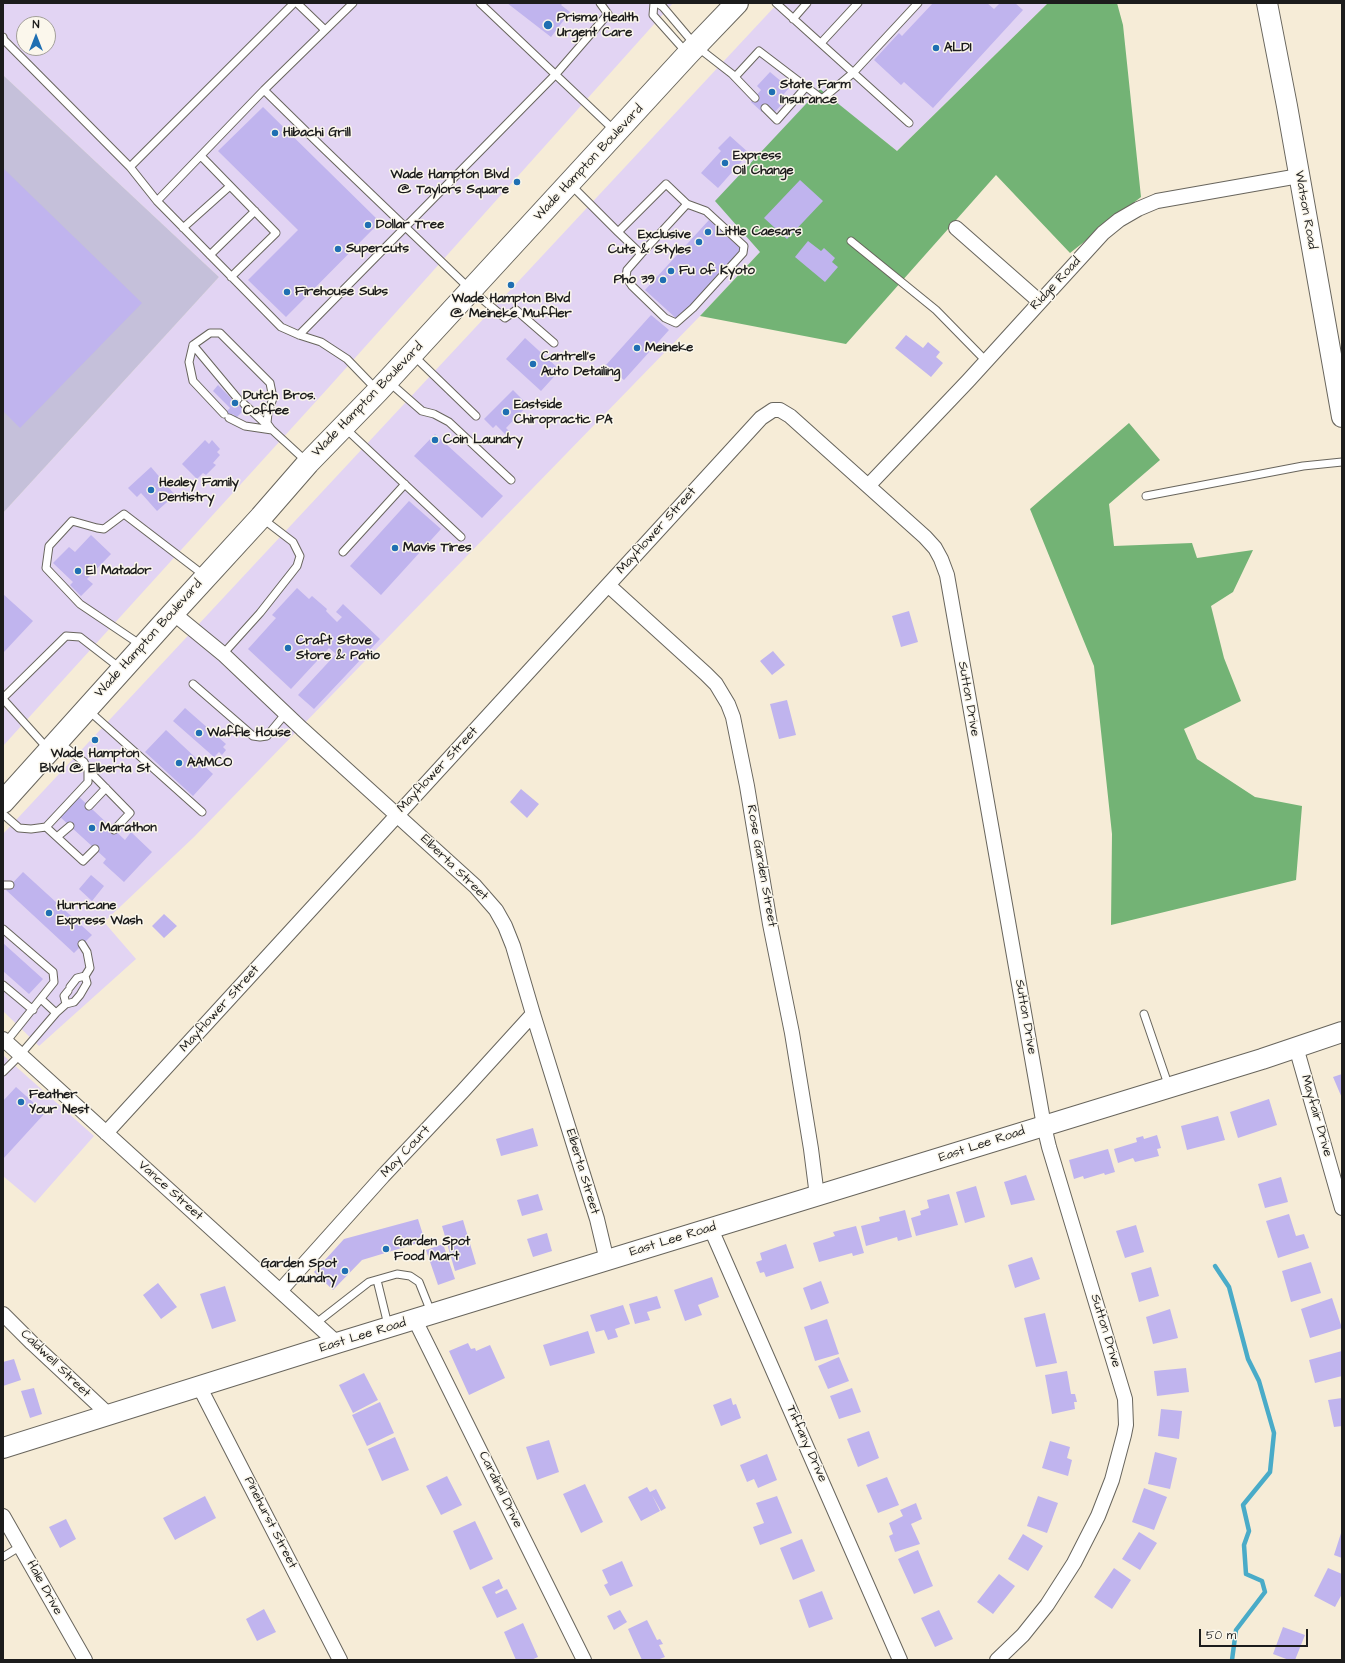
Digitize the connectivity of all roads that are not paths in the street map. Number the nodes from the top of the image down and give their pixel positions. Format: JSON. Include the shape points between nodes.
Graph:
{"nodes":[{"id":1,"x":294,"y":3,"type":"edge"},
{"id":2,"x":297,"y":3,"type":"edge"},
{"id":3,"x":353,"y":3,"type":"edge"},
{"id":4,"x":480,"y":3,"type":"edge"},
{"id":5,"x":600,"y":3,"type":"edge"},
{"id":6,"x":656,"y":3,"type":"edge"},
{"id":7,"x":737,"y":3,"type":"edge"},
{"id":8,"x":776,"y":3,"type":"edge"},
{"id":9,"x":807,"y":3,"type":"edge"},
{"id":10,"x":858,"y":3,"type":"edge"},
{"id":11,"x":918,"y":3,"type":"edge"},
{"id":12,"x":1267,"y":3,"type":"edge"},
{"id":13,"x":793,"y":19,"type":"junction"},
{"id":14,"x":325,"y":30,"type":"junction"},
{"id":15,"x":3,"y":37,"type":"edge"},
{"id":16,"x":821,"y":44,"type":"junction"},
{"id":17,"x":692,"y":50,"type":"junction"},
{"id":18,"x":853,"y":73,"type":"junction"},
{"id":19,"x":556,"y":74,"type":"junction"},
{"id":20,"x":735,"y":77,"type":"junction"},
{"id":21,"x":806,"y":87,"type":"junction"},
{"id":22,"x":264,"y":90,"type":"junction"},
{"id":23,"x":755,"y":98,"type":"dead end"},
{"id":24,"x":765,"y":108,"type":"dead end"},
{"id":25,"x":909,"y":123,"type":"dead end"},
{"id":26,"x":617,"y":133,"type":"junction"},
{"id":27,"x":200,"y":156,"type":"junction"},
{"id":28,"x":130,"y":167,"type":"junction"},
{"id":29,"x":1299,"y":176,"type":"junction"},
{"id":30,"x":570,"y":184,"type":"junction"},
{"id":31,"x":230,"y":186,"type":"junction"},
{"id":32,"x":157,"y":201,"type":"junction"},
{"id":33,"x":687,"y":204,"type":"junction"},
{"id":34,"x":255,"y":212,"type":"junction"},
{"id":35,"x":405,"y":227,"type":"junction"},
{"id":36,"x":183,"y":228,"type":"junction"},
{"id":37,"x":956,"y":228,"type":"dead end"},
{"id":38,"x":618,"y":232,"type":"junction"},
{"id":39,"x":851,"y":241,"type":"dead end"},
{"id":40,"x":641,"y":254,"type":"junction"},
{"id":41,"x":210,"y":255,"type":"junction"},
{"id":42,"x":231,"y":277,"type":"junction"},
{"id":43,"x":471,"y":290,"type":"junction"},
{"id":44,"x":1040,"y":302,"type":"junction"},
{"id":45,"x":299,"y":335,"type":"junction"},
{"id":46,"x":554,"y":343,"type":"dead end"},
{"id":47,"x":193,"y":345,"type":"junction"},
{"id":48,"x":412,"y":354,"type":"junction"},
{"id":49,"x":986,"y":361,"type":"junction"},
{"id":50,"x":1338,"y":370,"type":"edge"},
{"id":51,"x":383,"y":386,"type":"junction"},
{"id":52,"x":238,"y":399,"type":"dead end"},
{"id":53,"x":244,"y":404,"type":"dead end"},
{"id":54,"x":773,"y":410,"type":"joint"},
{"id":55,"x":476,"y":416,"type":"dead end"},
{"id":56,"x":1342,"y":417,"type":"edge"},
{"id":57,"x":343,"y":427,"type":"junction"},
{"id":58,"x":272,"y":430,"type":"junction"},
{"id":59,"x":308,"y":462,"type":"junction"},
{"id":60,"x":1342,"y":462,"type":"edge"},
{"id":61,"x":511,"y":480,"type":"dead end"},
{"id":62,"x":405,"y":484,"type":"junction"},
{"id":63,"x":868,"y":486,"type":"junction"},
{"id":64,"x":1146,"y":496,"type":"dead end"},
{"id":65,"x":261,"y":517,"type":"junction"},
{"id":66,"x":461,"y":537,"type":"dead end"},
{"id":67,"x":343,"y":552,"type":"dead end"},
{"id":68,"x":206,"y":577,"type":"junction"},
{"id":69,"x":608,"y":585,"type":"junction"},
{"id":70,"x":173,"y":613,"type":"junction"},
{"id":71,"x":143,"y":646,"type":"junction"},
{"id":72,"x":223,"y":654,"type":"junction"},
{"id":73,"x":122,"y":669,"type":"junction"},
{"id":74,"x":193,"y":684,"type":"dead end"},
{"id":75,"x":3,"y":698,"type":"edge"},
{"id":76,"x":86,"y":709,"type":"junction"},
{"id":77,"x":286,"y":713,"type":"junction"},
{"id":78,"x":53,"y":746,"type":"junction"},
{"id":79,"x":88,"y":770,"type":"junction"},
{"id":80,"x":106,"y":788,"type":"junction"},
{"id":81,"x":3,"y":802,"type":"edge"},
{"id":82,"x":88,"y":806,"type":"dead end"},
{"id":83,"x":202,"y":812,"type":"dead end"},
{"id":84,"x":3,"y":814,"type":"edge"},
{"id":85,"x":397,"y":815,"type":"junction"},
{"id":86,"x":70,"y":826,"type":"dead end"},
{"id":87,"x":46,"y":827,"type":"junction"},
{"id":88,"x":114,"y":830,"type":"dead end"},
{"id":89,"x":57,"y":837,"type":"junction"},
{"id":90,"x":95,"y":849,"type":"dead end"},
{"id":91,"x":3,"y":929,"type":"edge"},
{"id":92,"x":82,"y":944,"type":"dead end"},
{"id":93,"x":85,"y":976,"type":"junction"},
{"id":94,"x":3,"y":985,"type":"edge"},
{"id":95,"x":41,"y":999,"type":"junction"},
{"id":96,"x":66,"y":1004,"type":"junction"},
{"id":97,"x":32,"y":1010,"type":"junction"},
{"id":98,"x":56,"y":1013,"type":"junction"},
{"id":99,"x":533,"y":1014,"type":"junction"},
{"id":100,"x":1144,"y":1014,"type":"dead end"},
{"id":101,"x":1342,"y":1032,"type":"edge"},
{"id":102,"x":5,"y":1040,"type":"edge"},
{"id":103,"x":1296,"y":1047,"type":"junction"},
{"id":104,"x":20,"y":1055,"type":"junction"},
{"id":105,"x":3,"y":1072,"type":"edge"},
{"id":106,"x":1169,"y":1087,"type":"junction"},
{"id":107,"x":1044,"y":1126,"type":"junction"},
{"id":108,"x":106,"y":1133,"type":"junction"},
{"id":109,"x":817,"y":1196,"type":"junction"},
{"id":110,"x":1342,"y":1208,"type":"edge"},
{"id":111,"x":711,"y":1229,"type":"junction"},
{"id":112,"x":607,"y":1261,"type":"junction"},
{"id":113,"x":377,"y":1280,"type":"junction"},
{"id":114,"x":280,"y":1291,"type":"junction"},
{"id":115,"x":3,"y":1314,"type":"edge"},
{"id":116,"x":424,"y":1317,"type":"junction"},
{"id":117,"x":315,"y":1324,"type":"junction"},
{"id":118,"x":389,"y":1328,"type":"junction"},
{"id":119,"x":337,"y":1343,"type":"junction"},
{"id":120,"x":199,"y":1386,"type":"junction"},
{"id":121,"x":108,"y":1414,"type":"junction"},
{"id":122,"x":3,"y":1448,"type":"edge"},
{"id":123,"x":3,"y":1516,"type":"edge"},
{"id":124,"x":21,"y":1546,"type":"junction"},
{"id":125,"x":3,"y":1557,"type":"edge"},
{"id":126,"x":85,"y":1660,"type":"edge"},
{"id":127,"x":340,"y":1660,"type":"edge"},
{"id":128,"x":584,"y":1660,"type":"edge"},
{"id":129,"x":900,"y":1660,"type":"edge"},
{"id":130,"x":997,"y":1660,"type":"edge"}],
"edges":[{"from":1,"to":28,"type":"lane"},
{"from":2,"to":14,"type":"lane"},
{"from":3,"to":14,"type":"lane"},
{"from":4,"to":19,"type":"lane"},
{"from":5,"to":19,"type":"lane","via":[[608,14]]},
{"from":6,"to":17,"type":"lane","via":[[663,7]]},
{"from":6,"to":17,"type":"lane","via":[[653,15]]},
{"from":7,"to":17,"type":"main road","name":"Wade Hampton Boulevard"},
{"from":8,"to":13,"type":"lane"},
{"from":9,"to":13,"type":"lane"},
{"from":10,"to":16,"type":"lane"},
{"from":11,"to":18,"type":"lane"},
{"from":12,"to":29,"type":"street","name":"Watson Road"},
{"from":13,"to":16,"type":"lane"},
{"from":14,"to":22,"type":"lane"},
{"from":15,"to":28,"type":"lane"},
{"from":16,"to":18,"type":"lane"},
{"from":17,"to":20,"type":"lane"},
{"from":17,"to":26,"type":"main road","name":"Wade Hampton Boulevard"},
{"from":18,"to":21,"type":"lane","via":[[822,99]]},
{"from":18,"to":25,"type":"lane"},
{"from":19,"to":26,"type":"lane"},
{"from":19,"to":35,"type":"lane"},
{"from":20,"to":21,"type":"lane","via":[[759,51]]},
{"from":20,"to":23,"type":"lane"},
{"from":21,"to":24,"type":"lane","via":[[777,120]]},
{"from":22,"to":27,"type":"lane"},
{"from":22,"to":35,"type":"lane"},
{"from":26,"to":30,"type":"main road","name":"Wade Hampton Boulevard"},
{"from":27,"to":31,"type":"lane"},
{"from":27,"to":32,"type":"lane"},
{"from":28,"to":32,"type":"lane"},
{"from":29,"to":44,"type":"street","name":"Ridge Road","via":[[1157,201],[1138,209],[1103,233]]},
{"from":29,"to":50,"type":"street","name":"Watson Road"},
{"from":30,"to":38,"type":"lane"},
{"from":30,"to":43,"type":"main road","name":"Wade Hampton Boulevard"},
{"from":31,"to":34,"type":"lane"},
{"from":31,"to":36,"type":"lane"},
{"from":32,"to":36,"type":"lane"},
{"from":33,"to":38,"type":"lane","via":[[666,184]]},
{"from":33,"to":40,"type":"lane"},
{"from":33,"to":40,"type":"lane","via":[[706,210],[744,246],[743,252],[693,308],[676,323],[665,318],[626,277],[627,270]]},
{"from":34,"to":41,"type":"lane"},
{"from":34,"to":42,"type":"lane","via":[[276,233]]},
{"from":35,"to":43,"type":"lane"},
{"from":35,"to":45,"type":"lane"},
{"from":36,"to":41,"type":"lane"},
{"from":37,"to":44,"type":"street"},
{"from":38,"to":40,"type":"lane"},
{"from":39,"to":49,"type":"lane","via":[[936,310]]},
{"from":41,"to":42,"type":"lane"},
{"from":42,"to":45,"type":"lane","via":[[281,327]]},
{"from":43,"to":46,"type":"lane","via":[[505,318],[516,310]]},
{"from":43,"to":48,"type":"main road","name":"Wade Hampton Boulevard"},
{"from":44,"to":49,"type":"street","name":"Ridge Road"},
{"from":45,"to":51,"type":"lane","via":[[321,342]]},
{"from":47,"to":52,"type":"lane"},
{"from":47,"to":58,"type":"lane","via":[[189,362],[192,381],[227,416],[245,426]]},
{"from":47,"to":58,"type":"lane","via":[[210,333],[220,333],[270,383],[273,398],[267,423]]},
{"from":48,"to":51,"type":"main road","name":"Wade Hampton Boulevard"},
{"from":48,"to":55,"type":"lane"},
{"from":49,"to":63,"type":"street","name":"Ridge Road"},
{"from":50,"to":56,"type":"street","name":"Watson Road"},
{"from":51,"to":57,"type":"main road","name":"Wade Hampton Boulevard"},
{"from":51,"to":61,"type":"lane","via":[[422,411],[449,422]]},
{"from":53,"to":58,"type":"lane"},
{"from":54,"to":63,"type":"street","name":"Sutton Drive","via":[[780,410],[790,416]]},
{"from":54,"to":69,"type":"street","name":"Mayflower Street","via":[[761,418]]},
{"from":57,"to":59,"type":"main road","name":"Wade Hampton Boulevard"},
{"from":57,"to":62,"type":"lane"},
{"from":58,"to":59,"type":"lane"},
{"from":59,"to":65,"type":"main road","name":"Wade Hampton Boulevard"},
{"from":60,"to":64,"type":"lane","via":[[1303,466]]},
{"from":62,"to":66,"type":"lane"},
{"from":62,"to":67,"type":"lane"},
{"from":63,"to":107,"type":"street","name":"Sutton Drive","via":[[935,548],[947,575]]},
{"from":65,"to":68,"type":"main road","name":"Wade Hampton Boulevard"},
{"from":65,"to":72,"type":"lane","via":[[293,542],[300,556],[297,566]]},
{"from":68,"to":70,"type":"main road","name":"Wade Hampton Boulevard"},
{"from":68,"to":71,"type":"lane","via":[[124,514],[104,529],[72,521],[49,546],[46,568],[80,604]]},
{"from":69,"to":85,"type":"street","name":"Mayflower Street"},
{"from":69,"to":109,"type":"street","name":"Rose Garden Street","via":[[716,684],[733,717],[792,1033]]},
{"from":70,"to":71,"type":"main road","name":"Wade Hampton Boulevard"},
{"from":70,"to":72,"type":"street","name":"Elberta Street"},
{"from":71,"to":73,"type":"main road","name":"Wade Hampton Boulevard"},
{"from":72,"to":77,"type":"street","name":"Elberta Street"},
{"from":73,"to":75,"type":"lane","via":[[80,637],[66,636]]},
{"from":73,"to":76,"type":"main road","name":"Wade Hampton Boulevard"},
{"from":74,"to":77,"type":"lane","via":[[252,736],[267,736]]},
{"from":75,"to":78,"type":"lane"},
{"from":76,"to":78,"type":"main road","name":"Wade Hampton Boulevard"},
{"from":76,"to":83,"type":"lane"},
{"from":77,"to":85,"type":"street","name":"Elberta Street"},
{"from":78,"to":79,"type":"lane","via":[[84,762]]},
{"from":78,"to":81,"type":"main road","name":"Wade Hampton Boulevard"},
{"from":79,"to":80,"type":"lane"},
{"from":79,"to":87,"type":"lane","via":[[88,782]]},
{"from":80,"to":82,"type":"lane"},
{"from":80,"to":88,"type":"lane","via":[[130,813]]},
{"from":84,"to":87,"type":"lane","via":[[19,828]]},
{"from":85,"to":99,"type":"street","name":"Elberta Street","via":[[475,886],[496,910],[513,946]]},
{"from":85,"to":108,"type":"street","name":"Mayflower Street"},
{"from":86,"to":89,"type":"lane"},
{"from":87,"to":89,"type":"lane"},
{"from":89,"to":90,"type":"lane","via":[[83,861]]},
{"from":91,"to":95,"type":"lane","via":[[52,972],[54,982]]},
{"from":92,"to":93,"type":"lane","via":[[87,952],[90,968]]},
{"from":93,"to":96,"type":"lane","via":[[87,983],[80,995],[74,1002]]},
{"from":93,"to":96,"type":"lane","via":[[77,978],[64,996]]},
{"from":94,"to":97,"type":"lane"},
{"from":95,"to":97,"type":"lane"},
{"from":95,"to":98,"type":"lane"},
{"from":96,"to":98,"type":"lane"},
{"from":97,"to":102,"type":"lane"},
{"from":98,"to":104,"type":"lane"},
{"from":99,"to":112,"type":"street","name":"Elberta Street","via":[[597,1219]]},
{"from":99,"to":114,"type":"street","name":"May Court"},
{"from":100,"to":106,"type":"lane"},
{"from":101,"to":103,"type":"street","name":"East Lee Road"},
{"from":102,"to":104,"type":"street","name":"Vance Street"},
{"from":103,"to":106,"type":"street","name":"East Lee Road"},
{"from":103,"to":110,"type":"street","name":"Mayfair Drive"},
{"from":104,"to":105,"type":"lane"},
{"from":104,"to":108,"type":"street","name":"Vance Street"},
{"from":106,"to":107,"type":"street","name":"East Lee Road"},
{"from":107,"to":109,"type":"street","name":"East Lee Road"},
{"from":107,"to":130,"type":"street","name":"Sutton Drive","via":[[1122,1387],[1126,1424],[1112,1480],[1101,1509],[1074,1563],[1023,1635]]},
{"from":108,"to":114,"type":"street","name":"Vance Street"},
{"from":109,"to":111,"type":"street","name":"East Lee Road"},
{"from":111,"to":112,"type":"street","name":"East Lee Road"},
{"from":111,"to":129,"type":"street","name":"Tiffany Drive"},
{"from":112,"to":116,"type":"street","name":"East Lee Road"},
{"from":113,"to":116,"type":"lane","via":[[397,1274],[410,1276],[419,1282]]},
{"from":113,"to":117,"type":"lane","via":[[369,1282]]},
{"from":113,"to":118,"type":"lane"},
{"from":114,"to":117,"type":"street","name":"Vance Street"},
{"from":115,"to":121,"type":"street","name":"Caldwell Street"},
{"from":116,"to":118,"type":"street","name":"East Lee Road"},
{"from":116,"to":128,"type":"street","name":"Cardinal Drive"},
{"from":117,"to":119,"type":"street","name":"Vance Street"},
{"from":118,"to":119,"type":"street","name":"East Lee Road"},
{"from":119,"to":120,"type":"street","name":"East Lee Road"},
{"from":120,"to":121,"type":"street","name":"East Lee Road"},
{"from":120,"to":127,"type":"street","name":"Pinehurst Street"},
{"from":121,"to":122,"type":"street","name":"East Lee Road"},
{"from":123,"to":124,"type":"street","name":"Hale Drive"},
{"from":124,"to":125,"type":"lane"},
{"from":124,"to":126,"type":"street","name":"Hale Drive"}]}
